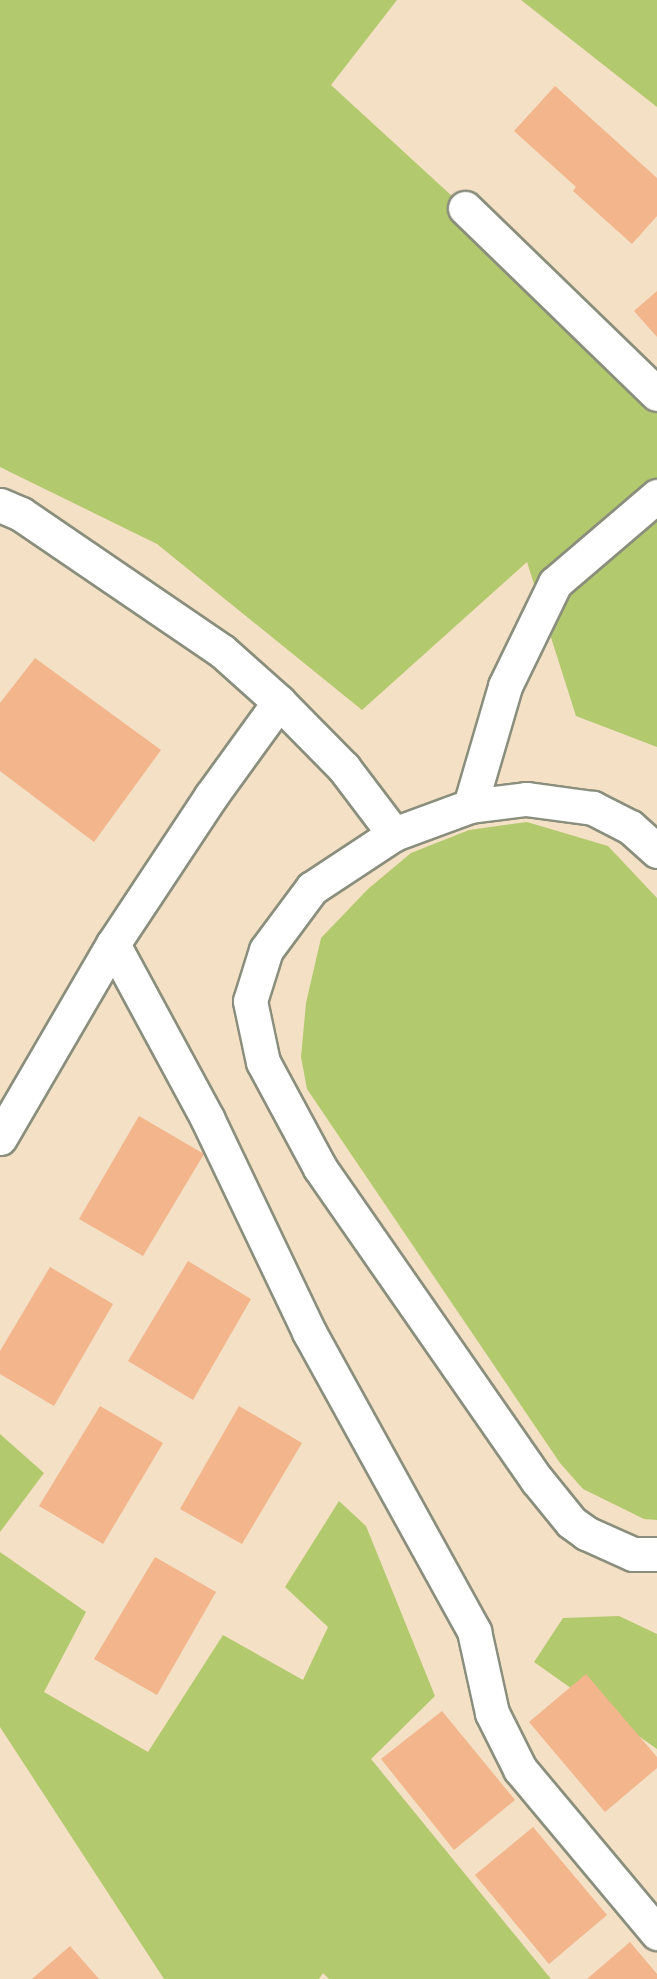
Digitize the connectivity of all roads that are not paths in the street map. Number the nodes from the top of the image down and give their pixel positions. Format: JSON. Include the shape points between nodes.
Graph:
{"nodes":[{"id":1,"x":465,"y":208,"type":"dead end"},
{"id":2,"x":657,"y":393,"type":"edge"},
{"id":3,"x":657,"y":496,"type":"edge"},
{"id":4,"x":0,"y":505,"type":"edge"},
{"id":5,"x":279,"y":702,"type":"junction"},
{"id":6,"x":470,"y":806,"type":"junction"},
{"id":7,"x":394,"y":834,"type":"junction"},
{"id":8,"x":657,"y":851,"type":"edge"},
{"id":9,"x":113,"y":944,"type":"junction"},
{"id":10,"x":0,"y":1138,"type":"edge"},
{"id":11,"x":657,"y":1554,"type":"edge"},
{"id":12,"x":657,"y":1933,"type":"edge"}],
"edges":[{"from":1,"to":2,"type":"street"},
{"from":3,"to":6,"type":"street","via":[[555,583],[505,686]]},
{"from":4,"to":5,"type":"street","via":[[21,514],[222,651]]},
{"from":5,"to":7,"type":"street","via":[[344,768]]},
{"from":5,"to":9,"type":"street"},
{"from":6,"to":7,"type":"street"},
{"from":6,"to":8,"type":"street","via":[[526,800],[593,808],[630,826]]},
{"from":7,"to":11,"type":"street","via":[[312,888],[266,950],[250,1001],[262,1062],[320,1168],[571,1522],[633,1554]]},
{"from":9,"to":10,"type":"street"},
{"from":9,"to":12,"type":"street","via":[[208,1120],[309,1332],[474,1631],[492,1713],[520,1769]]}]}
